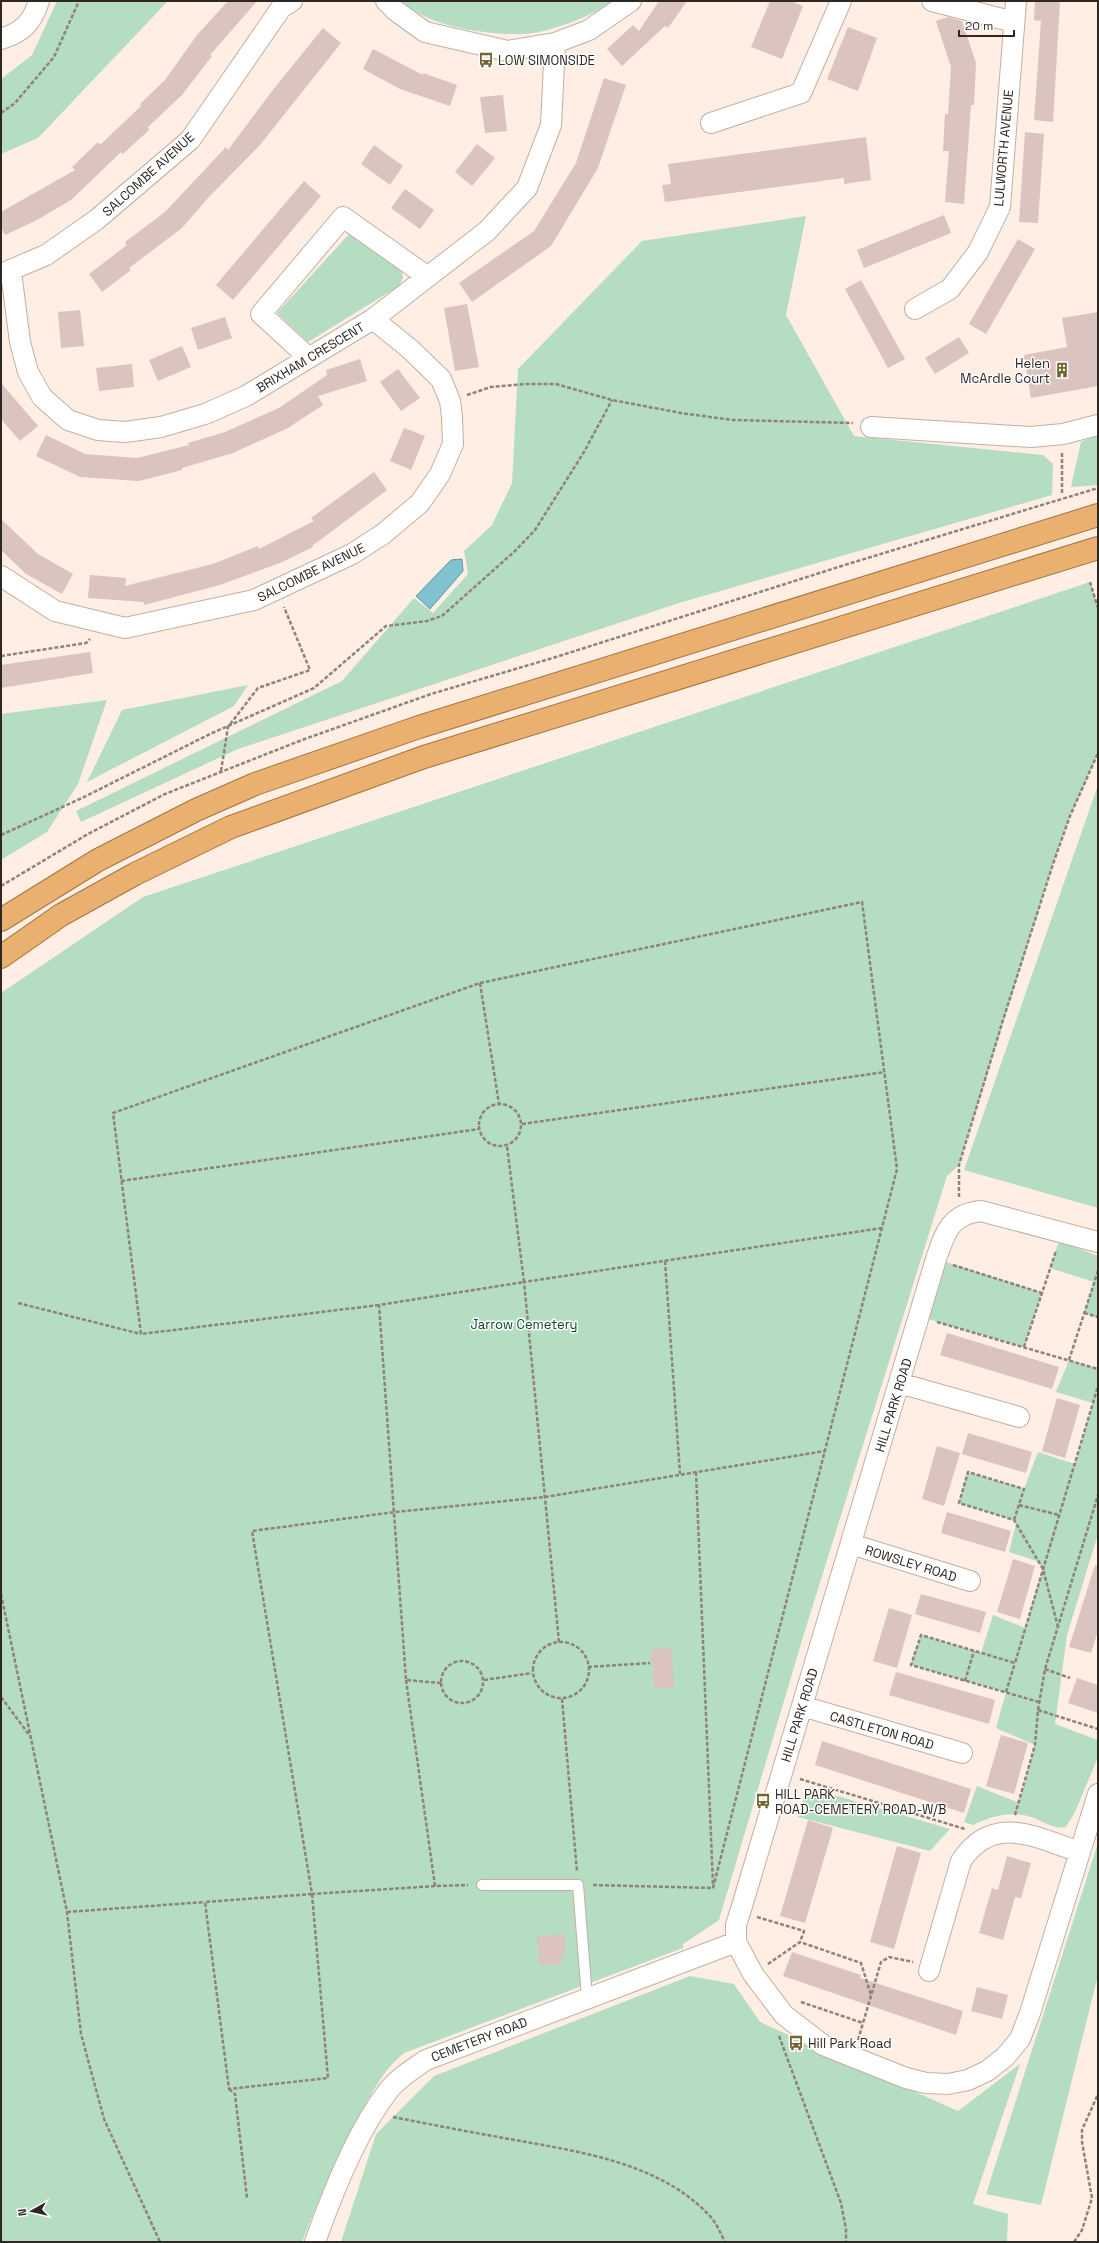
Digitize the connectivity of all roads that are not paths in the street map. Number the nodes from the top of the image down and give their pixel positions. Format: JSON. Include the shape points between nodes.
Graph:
{"nodes":[{"id":1,"x":39,"y":1,"type":"edge"},
{"id":2,"x":292,"y":1,"type":"edge"},
{"id":3,"x":386,"y":1,"type":"edge"},
{"id":4,"x":631,"y":1,"type":"edge"},
{"id":5,"x":841,"y":1,"type":"edge"},
{"id":6,"x":932,"y":1,"type":"edge"},
{"id":7,"x":1016,"y":1,"type":"edge"},
{"id":8,"x":1014,"y":22,"type":"junction"},
{"id":9,"x":1,"y":39,"type":"edge"},
{"id":10,"x":555,"y":43,"type":"junction"},
{"id":11,"x":711,"y":123,"type":"dead end"},
{"id":12,"x":6,"y":273,"type":"edge"},
{"id":13,"x":428,"y":277,"type":"junction"},
{"id":14,"x":915,"y":309,"type":"dead end"},
{"id":15,"x":373,"y":319,"type":"junction"},
{"id":16,"x":309,"y":358,"type":"junction"},
{"id":17,"x":1098,"y":425,"type":"edge"},
{"id":18,"x":871,"y":427,"type":"road end"},
{"id":19,"x":1098,"y":505,"type":"edge"},
{"id":20,"x":1098,"y":515,"type":"edge"},
{"id":21,"x":993,"y":547,"type":"junction"},
{"id":22,"x":1098,"y":548,"type":"edge"},
{"id":23,"x":1098,"y":558,"type":"edge"},
{"id":24,"x":1,"y":576,"type":"edge"},
{"id":25,"x":1004,"y":577,"type":"junction"},
{"id":26,"x":1,"y":920,"type":"edge"},
{"id":27,"x":1,"y":957,"type":"edge"},
{"id":28,"x":1098,"y":1242,"type":"edge"},
{"id":29,"x":899,"y":1383,"type":"junction"},
{"id":30,"x":1019,"y":1417,"type":"dead end"},
{"id":31,"x":851,"y":1544,"type":"junction"},
{"id":32,"x":970,"y":1581,"type":"dead end"},
{"id":33,"x":802,"y":1706,"type":"junction"},
{"id":34,"x":962,"y":1753,"type":"dead end"},
{"id":35,"x":1098,"y":1794,"type":"edge"},
{"id":36,"x":1079,"y":1852,"type":"junction"},
{"id":37,"x":482,"y":1885,"type":"road end"},
{"id":38,"x":736,"y":1942,"type":"junction"},
{"id":39,"x":930,"y":1969,"type":"road end"},
{"id":40,"x":587,"y":1998,"type":"junction"},
{"id":41,"x":315,"y":2242,"type":"edge"}],
"edges":[{"from":1,"to":9,"type":"street","via":[[34,18],[15,34]]},
{"from":2,"to":12,"type":"street","name":"SALCOMBE AVENUE","via":[[281,8],[190,140],[96,220],[46,255]]},
{"from":3,"to":10,"type":"street","via":[[426,32],[468,44],[508,51]]},
{"from":4,"to":10,"type":"street","via":[[589,30]]},
{"from":5,"to":11,"type":"street","via":[[801,93]]},
{"from":6,"to":8,"type":"street"},
{"from":7,"to":8,"type":"street","name":"LULWORTH AVENUE"},
{"from":8,"to":14,"type":"street","name":"LULWORTH AVENUE","via":[[1000,207],[978,252],[950,289]]},
{"from":10,"to":13,"type":"street","name":"BRIXHAM CRESCENT","via":[[551,125],[527,188],[487,231]]},
{"from":12,"to":16,"type":"street","name":"BRIXHAM CRESCENT","via":[[28,372],[42,397],[68,420],[98,430],[125,432],[161,428],[205,414],[246,396]]},
{"from":13,"to":15,"type":"street","name":"BRIXHAM CRESCENT"},
{"from":13,"to":16,"type":"street","via":[[343,217],[261,314]]},
{"from":15,"to":16,"type":"street","name":"BRIXHAM CRESCENT"},
{"from":15,"to":24,"type":"street","name":"SALCOMBE AVENUE","via":[[410,348],[440,379],[450,401],[453,444],[440,474],[420,503],[383,534],[352,554],[254,600],[125,628],[55,611]]},
{"from":17,"to":18,"type":"street","via":[[1063,434],[1013,437]]},
{"from":19,"to":21,"type":"highway"},
{"from":20,"to":21,"type":"highway"},
{"from":21,"to":26,"type":"highway","via":[[419,727],[255,784],[196,810],[98,860]]},
{"from":22,"to":25,"type":"highway"},
{"from":23,"to":25,"type":"highway"},
{"from":25,"to":27,"type":"highway","via":[[424,757],[231,827],[67,911]]},
{"from":28,"to":29,"type":"street","name":"HILL PARK ROAD","via":[[982,1211],[970,1212],[958,1218],[949,1226],[936,1260]]},
{"from":29,"to":30,"type":"street"},
{"from":29,"to":31,"type":"street","name":"HILL PARK ROAD"},
{"from":31,"to":32,"type":"street","name":"ROWSLEY ROAD"},
{"from":31,"to":33,"type":"street","name":"HILL PARK ROAD"},
{"from":33,"to":34,"type":"street","name":"CASTLETON ROAD"},
{"from":33,"to":38,"type":"street","name":"HILL PARK ROAD","via":[[736,1925]]},
{"from":35,"to":36,"type":"street"},
{"from":36,"to":38,"type":"street","via":[[1020,2039],[987,2071],[968,2080],[948,2084],[926,2083],[906,2078],[823,2044],[784,2015],[754,1974]]},
{"from":36,"to":39,"type":"street","via":[[1035,1836],[1010,1832],[990,1836],[970,1849],[961,1861]]},
{"from":37,"to":40,"type":"lane","via":[[578,1885]]},
{"from":38,"to":40,"type":"street","name":"CEMETERY ROAD"},
{"from":40,"to":41,"type":"street","name":"CEMETERY ROAD","via":[[426,2060],[404,2075],[389,2090],[368,2124],[347,2164]]}]}
